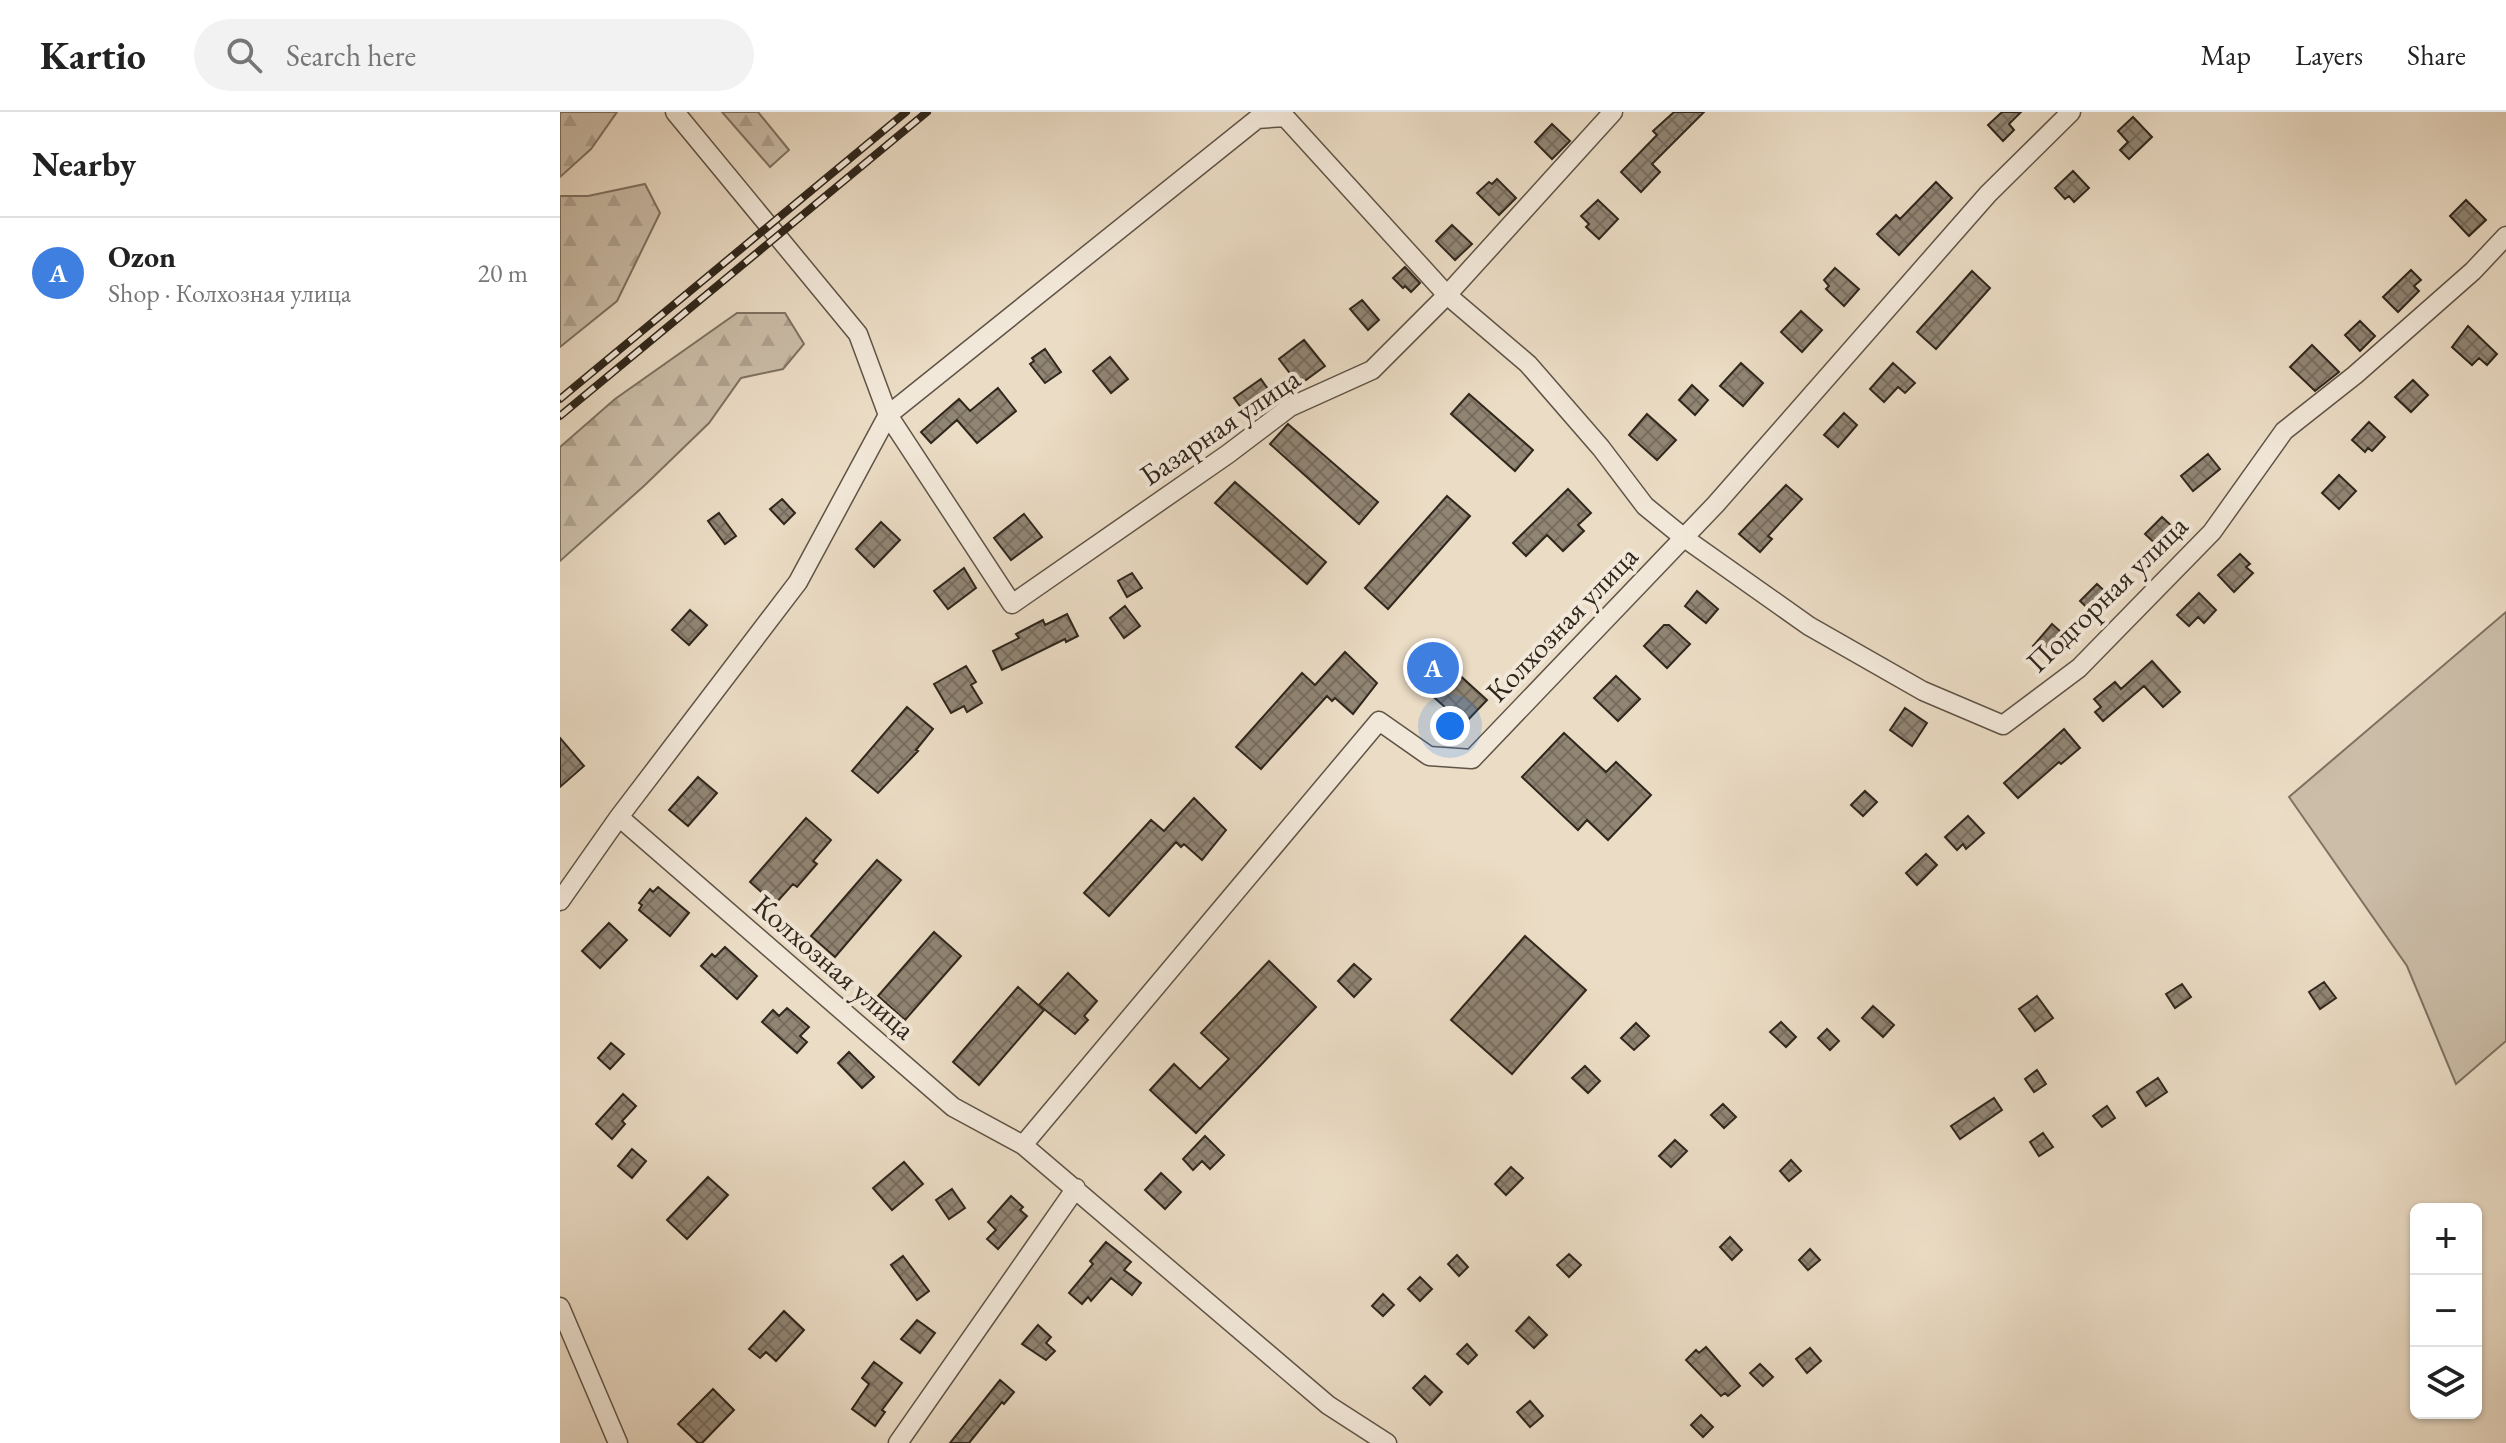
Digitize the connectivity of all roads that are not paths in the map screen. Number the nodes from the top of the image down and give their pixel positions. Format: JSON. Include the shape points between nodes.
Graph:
{"nodes":[{"id":1,"x":675,"y":112,"type":"edge"},
{"id":2,"x":1613,"y":112,"type":"edge"},
{"id":3,"x":2071,"y":112,"type":"edge"},
{"id":4,"x":2506,"y":236,"type":"edge"},
{"id":5,"x":1447,"y":295,"type":"junction"},
{"id":6,"x":888,"y":415,"type":"junction"},
{"id":7,"x":1683,"y":537,"type":"junction"},
{"id":8,"x":619,"y":817,"type":"junction"},
{"id":9,"x":560,"y":901,"type":"edge"},
{"id":10,"x":1023,"y":1145,"type":"junction"},
{"id":11,"x":1076,"y":1188,"type":"junction"},
{"id":12,"x":560,"y":1307,"type":"edge"},
{"id":13,"x":618,"y":1443,"type":"edge"},
{"id":14,"x":898,"y":1443,"type":"edge"},
{"id":15,"x":1387,"y":1443,"type":"edge"}],
"edges":[{"from":1,"to":6,"type":"street","via":[[858,334]]},
{"from":2,"to":5,"type":"street","name":"Базарная улица"},
{"from":3,"to":7,"type":"street","name":"Колхозная улица","via":[[1988,194]]},
{"from":4,"to":7,"type":"street","name":"Подгорная улица","via":[[2355,375],[2284,431],[2212,532],[2079,668],[2003,725],[1923,691],[1809,626]]},
{"from":5,"to":6,"type":"street","via":[[1285,117],[1257,119]]},
{"from":5,"to":6,"type":"street","name":"Базарная улица","via":[[1372,370],[1290,407],[1012,604]]},
{"from":5,"to":7,"type":"street","via":[[1528,364],[1645,506]]},
{"from":6,"to":8,"type":"street","via":[[798,582]]},
{"from":7,"to":10,"type":"street","name":"Колхозная улица","via":[[1472,759],[1429,756],[1379,721]]},
{"from":8,"to":9,"type":"street"},
{"from":8,"to":10,"type":"street","name":"Колхозная улица","via":[[953,1107]]},
{"from":10,"to":11,"type":"street","name":"Колхозная улица"},
{"from":11,"to":14,"type":"street"},
{"from":11,"to":15,"type":"street","name":"Колхозная улица","via":[[1328,1405]]},
{"from":12,"to":13,"type":"street"}]}
